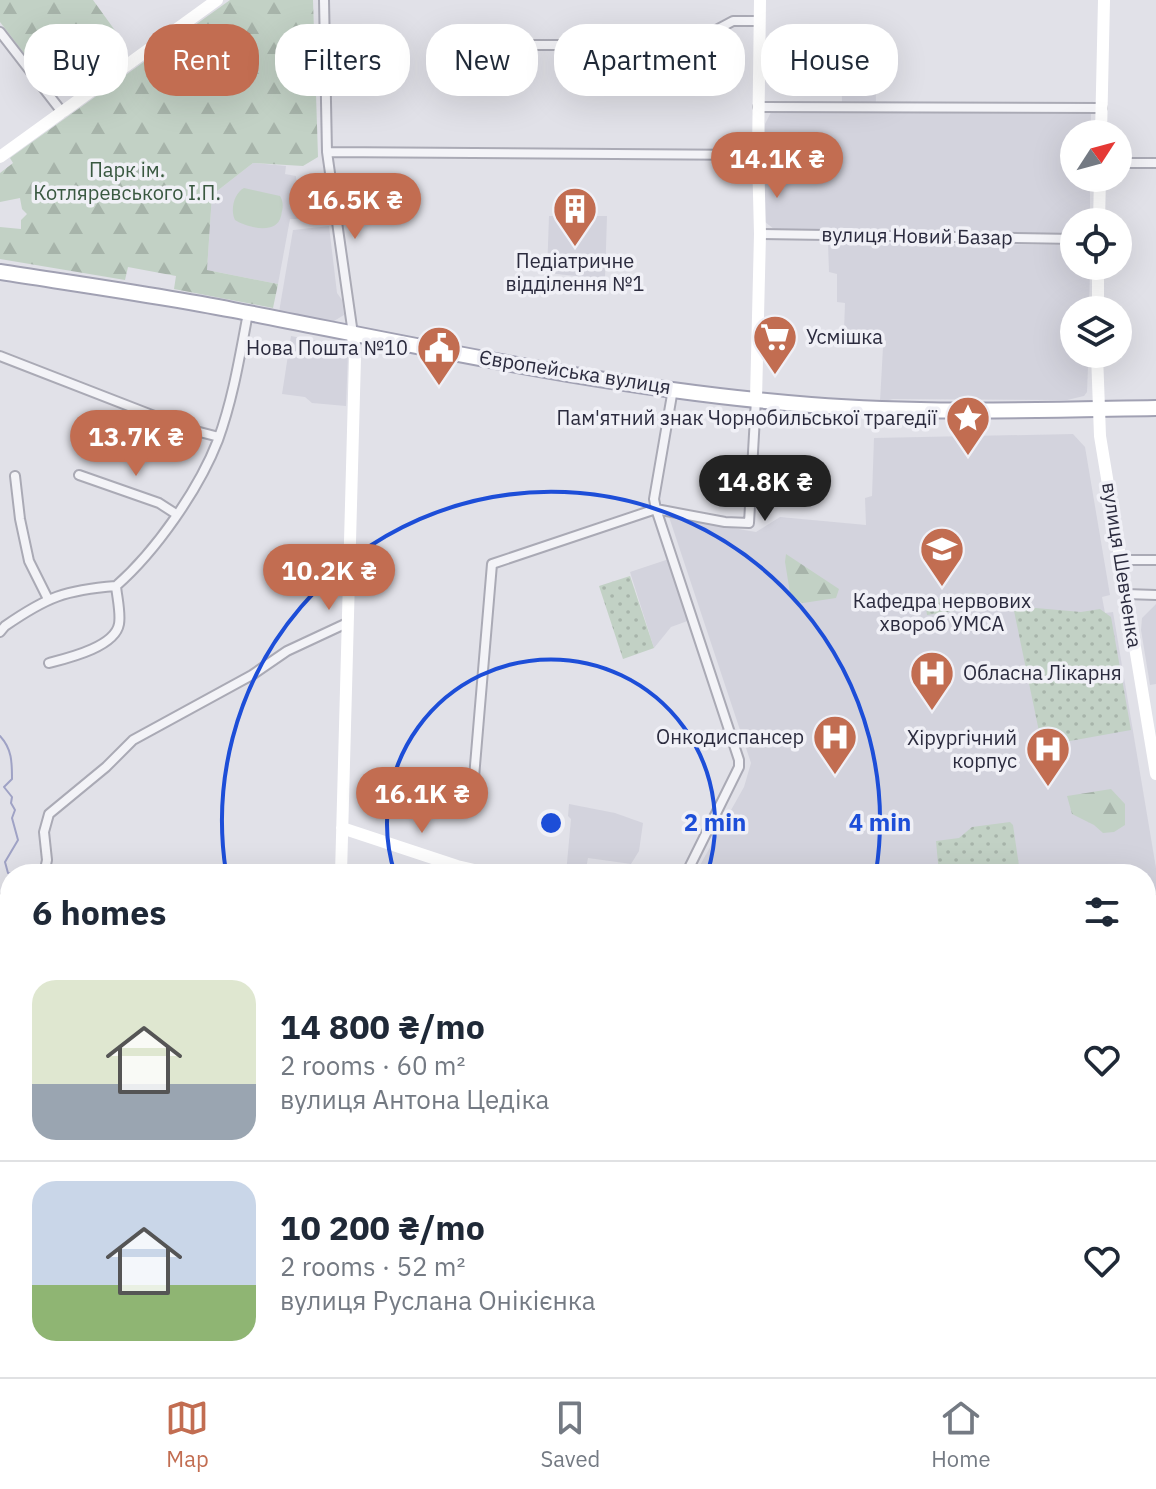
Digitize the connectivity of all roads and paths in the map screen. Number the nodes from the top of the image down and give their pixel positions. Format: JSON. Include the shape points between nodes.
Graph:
{"nodes":[{"id":1,"x":217,"y":0,"type":"edge"},
{"id":2,"x":324,"y":0,"type":"edge"},
{"id":3,"x":760,"y":0,"type":"edge"},
{"id":4,"x":1104,"y":0,"type":"edge"},
{"id":5,"x":759,"y":21,"type":"junction"},
{"id":6,"x":0,"y":32,"type":"edge"},
{"id":7,"x":538,"y":45,"type":"edge"},
{"id":8,"x":758,"y":107,"type":"junction"},
{"id":9,"x":1102,"y":108,"type":"junction"},
{"id":10,"x":62,"y":112,"type":"junction"},
{"id":11,"x":1102,"y":120,"type":"edge"},
{"id":12,"x":327,"y":152,"type":"junction"},
{"id":13,"x":758,"y":155,"type":"junction"},
{"id":14,"x":0,"y":157,"type":"edge"},
{"id":15,"x":1132,"y":163,"type":"edge"},
{"id":16,"x":1156,"y":163,"type":"edge"},
{"id":17,"x":760,"y":234,"type":"junction"},
{"id":18,"x":1060,"y":239,"type":"edge"},
{"id":19,"x":0,"y":272,"type":"edge"},
{"id":20,"x":248,"y":313,"type":"junction"},
{"id":21,"x":353,"y":334,"type":"junction"},
{"id":22,"x":0,"y":356,"type":"edge"},
{"id":23,"x":1098,"y":368,"type":"edge"},
{"id":24,"x":673,"y":389,"type":"junction"},
{"id":25,"x":756,"y":399,"type":"junction"},
{"id":26,"x":1156,"y":408,"type":"edge"},
{"id":27,"x":1099,"y":409,"type":"junction"},
{"id":28,"x":219,"y":437,"type":"junction"},
{"id":29,"x":79,"y":475,"type":"dead end"},
{"id":30,"x":15,"y":476,"type":"dead end"},
{"id":31,"x":656,"y":509,"type":"junction"},
{"id":32,"x":176,"y":514,"type":"junction"},
{"id":33,"x":1121,"y":560,"type":"junction"},
{"id":34,"x":1156,"y":560,"type":"edge"},
{"id":35,"x":116,"y":586,"type":"junction"},
{"id":36,"x":1126,"y":594,"type":"junction"},
{"id":37,"x":1156,"y":595,"type":"edge"},
{"id":38,"x":48,"y":599,"type":"junction"},
{"id":39,"x":347,"y":623,"type":"junction"},
{"id":40,"x":0,"y":632,"type":"edge"},
{"id":41,"x":49,"y":663,"type":"dead end"},
{"id":42,"x":1156,"y":769,"type":"edge"},
{"id":43,"x":472,"y":801,"type":"dead end"},
{"id":44,"x":342,"y":828,"type":"junction"},
{"id":45,"x":46,"y":864,"type":"edge"},
{"id":46,"x":341,"y":864,"type":"edge"},
{"id":47,"x":451,"y":864,"type":"edge"},
{"id":48,"x":691,"y":864,"type":"edge"}],
"edges":[{"from":1,"to":10,"type":"street"},
{"from":2,"to":12,"type":"street"},
{"from":3,"to":5,"type":"street"},
{"from":4,"to":9,"type":"street"},
{"from":5,"to":7,"type":"street","via":[[733,21],[688,45]]},
{"from":5,"to":8,"type":"street"},
{"from":6,"to":10,"type":"street"},
{"from":8,"to":9,"type":"street"},
{"from":8,"to":13,"type":"street"},
{"from":9,"to":11,"type":"street"},
{"from":10,"to":14,"type":"street"},
{"from":12,"to":13,"type":"street"},
{"from":12,"to":21,"type":"street"},
{"from":13,"to":17,"type":"street"},
{"from":15,"to":16,"type":"street"},
{"from":17,"to":18,"type":"street","name":"вулиця Новий Базар"},
{"from":17,"to":25,"type":"street"},
{"from":19,"to":20,"type":"main road","name":"Європейська вулиця"},
{"from":20,"to":21,"type":"main road","name":"Європейська вулиця"},
{"from":20,"to":28,"type":"street"},
{"from":21,"to":24,"type":"main road","name":"Європейська вулиця"},
{"from":21,"to":39,"type":"street"},
{"from":22,"to":28,"type":"street"},
{"from":23,"to":27,"type":"street","name":"вулиця Шевченка"},
{"from":24,"to":25,"type":"main road","name":"Європейська вулиця"},
{"from":24,"to":31,"type":"street"},
{"from":25,"to":27,"type":"main road","name":"Європейська вулиця","via":[[919,410]]},
{"from":25,"to":31,"type":"street","via":[[749,523]]},
{"from":26,"to":27,"type":"main road","name":"Європейська вулиця"},
{"from":27,"to":33,"type":"street","name":"вулиця Шевченка"},
{"from":28,"to":32,"type":"street"},
{"from":29,"to":32,"type":"street"},
{"from":30,"to":38,"type":"street","via":[[29,561]]},
{"from":31,"to":43,"type":"street","via":[[492,564]]},
{"from":31,"to":48,"type":"street","via":[[739,760]]},
{"from":32,"to":35,"type":"street"},
{"from":33,"to":34,"type":"street"},
{"from":33,"to":36,"type":"street","name":"вулиця Шевченка"},
{"from":35,"to":38,"type":"street","via":[[77,589]]},
{"from":35,"to":41,"type":"street","via":[[119,624],[114,635],[87,652]]},
{"from":36,"to":37,"type":"street"},
{"from":36,"to":42,"type":"street","name":"вулиця Шевченка"},
{"from":38,"to":40,"type":"street"},
{"from":39,"to":44,"type":"street"},
{"from":39,"to":45,"type":"street","via":[[287,651],[133,740],[49,814]]},
{"from":44,"to":46,"type":"street"},
{"from":44,"to":47,"type":"street"}]}
